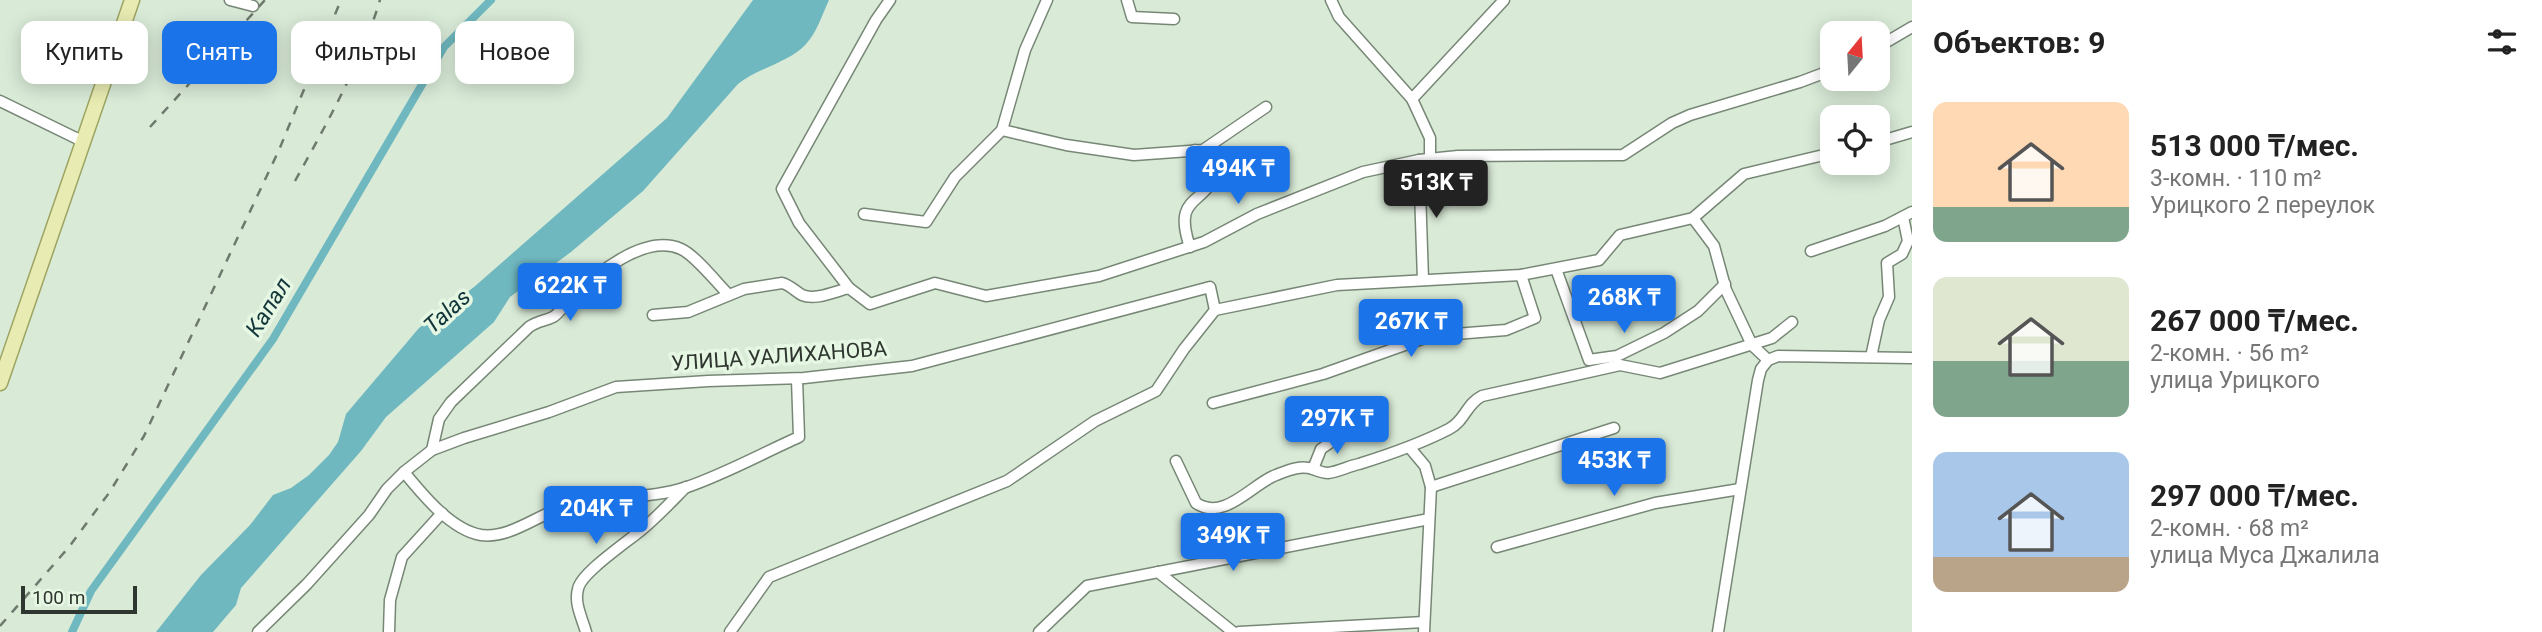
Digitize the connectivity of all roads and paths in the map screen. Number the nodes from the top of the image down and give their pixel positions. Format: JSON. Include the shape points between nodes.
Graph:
{"nodes":[{"id":1,"x":132,"y":0,"type":"edge"},
{"id":2,"x":230,"y":0,"type":"edge"},
{"id":3,"x":890,"y":0,"type":"edge"},
{"id":4,"x":1047,"y":0,"type":"edge"},
{"id":5,"x":1127,"y":0,"type":"edge"},
{"id":6,"x":1331,"y":0,"type":"edge"},
{"id":7,"x":1504,"y":0,"type":"edge"},
{"id":8,"x":253,"y":6,"type":"dead end"},
{"id":9,"x":1174,"y":19,"type":"dead end"},
{"id":10,"x":1912,"y":27,"type":"edge"},
{"id":11,"x":1890,"y":40,"type":"edge"},
{"id":12,"x":1820,"y":74,"type":"edge"},
{"id":13,"x":1412,"y":99,"type":"junction"},
{"id":14,"x":0,"y":101,"type":"edge"},
{"id":15,"x":1266,"y":107,"type":"dead end"},
{"id":16,"x":1003,"y":130,"type":"junction"},
{"id":17,"x":1912,"y":132,"type":"edge"},
{"id":18,"x":1890,"y":138,"type":"edge"},
{"id":19,"x":82,"y":141,"type":"junction"},
{"id":20,"x":1195,"y":150,"type":"junction"},
{"id":21,"x":1820,"y":156,"type":"edge"},
{"id":22,"x":1424,"y":160,"type":"junction"},
{"id":23,"x":864,"y":214,"type":"dead end"},
{"id":24,"x":1908,"y":214,"type":"edge"},
{"id":25,"x":1693,"y":218,"type":"junction"},
{"id":26,"x":1190,"y":247,"type":"junction"},
{"id":27,"x":1811,"y":251,"type":"dead end"},
{"id":28,"x":1556,"y":269,"type":"junction"},
{"id":29,"x":1521,"y":275,"type":"junction"},
{"id":30,"x":1423,"y":280,"type":"junction"},
{"id":31,"x":1725,"y":284,"type":"junction"},
{"id":32,"x":849,"y":288,"type":"junction"},
{"id":33,"x":728,"y":294,"type":"junction"},
{"id":34,"x":1215,"y":310,"type":"junction"},
{"id":35,"x":653,"y":315,"type":"dead end"},
{"id":36,"x":1792,"y":321,"type":"dead end"},
{"id":37,"x":1752,"y":345,"type":"junction"},
{"id":38,"x":1871,"y":357,"type":"junction"},
{"id":39,"x":1912,"y":358,"type":"edge"},
{"id":40,"x":1768,"y":360,"type":"junction"},
{"id":41,"x":797,"y":379,"type":"junction"},
{"id":42,"x":0,"y":383,"type":"edge"},
{"id":43,"x":1213,"y":403,"type":"dead end"},
{"id":44,"x":1614,"y":428,"type":"dead end"},
{"id":45,"x":1345,"y":433,"type":"dead end"},
{"id":46,"x":1410,"y":448,"type":"junction"},
{"id":47,"x":432,"y":450,"type":"junction"},
{"id":48,"x":1176,"y":461,"type":"dead end"},
{"id":49,"x":1313,"y":469,"type":"junction"},
{"id":50,"x":404,"y":472,"type":"junction"},
{"id":51,"x":686,"y":487,"type":"junction"},
{"id":52,"x":1431,"y":487,"type":"junction"},
{"id":53,"x":1740,"y":489,"type":"junction"},
{"id":54,"x":442,"y":513,"type":"junction"},
{"id":55,"x":1429,"y":519,"type":"junction"},
{"id":56,"x":1497,"y":547,"type":"dead end"},
{"id":57,"x":1158,"y":572,"type":"junction"},
{"id":58,"x":1424,"y":627,"type":"edge"},
{"id":59,"x":258,"y":632,"type":"edge"},
{"id":60,"x":388,"y":632,"type":"edge"},
{"id":61,"x":586,"y":632,"type":"edge"},
{"id":62,"x":730,"y":632,"type":"edge"},
{"id":63,"x":1039,"y":632,"type":"edge"},
{"id":64,"x":1233,"y":632,"type":"edge"},
{"id":65,"x":1239,"y":632,"type":"edge"},
{"id":66,"x":1718,"y":632,"type":"edge"}],
"edges":[{"from":1,"to":19,"type":"main road"},
{"from":2,"to":8,"type":"street"},
{"from":3,"to":32,"type":"street","via":[[782,190],[799,223]]},
{"from":4,"to":16,"type":"street","via":[[1025,50]]},
{"from":5,"to":9,"type":"street","via":[[1132,17]]},
{"from":6,"to":13,"type":"street","via":[[1339,17]]},
{"from":7,"to":13,"type":"street"},
{"from":10,"to":11,"type":"street"},
{"from":12,"to":22,"type":"street","via":[[1681,119],[1623,155]]},
{"from":13,"to":22,"type":"street","via":[[1430,138]]},
{"from":14,"to":19,"type":"street"},
{"from":15,"to":20,"type":"street","via":[[1203,150]]},
{"from":16,"to":20,"type":"street","via":[[1134,155]]},
{"from":16,"to":23,"type":"street","via":[[956,177],[926,222]]},
{"from":17,"to":18,"type":"street"},
{"from":19,"to":42,"type":"main road"},
{"from":20,"to":26,"type":"street","via":[[1215,170],[1213,182],[1187,207],[1183,226]]},
{"from":21,"to":25,"type":"street","via":[[1744,174]]},
{"from":22,"to":26,"type":"street","via":[[1363,172],[1256,214]]},
{"from":22,"to":30,"type":"street"},
{"from":24,"to":27,"type":"street"},
{"from":24,"to":38,"type":"street","via":[[1908,241],[1902,254],[1887,263],[1889,297]]},
{"from":25,"to":28,"type":"street","via":[[1620,234],[1599,260]]},
{"from":25,"to":31,"type":"street","via":[[1714,246]]},
{"from":26,"to":32,"type":"street","via":[[1099,276],[986,296],[935,283],[870,304]]},
{"from":28,"to":29,"type":"street"},
{"from":28,"to":31,"type":"street","via":[[1589,360],[1617,356],[1664,333]]},
{"from":29,"to":30,"type":"street"},
{"from":29,"to":43,"type":"street","via":[[1535,318],[1506,330],[1430,336],[1323,374]]},
{"from":30,"to":34,"type":"street","via":[[1337,285]]},
{"from":31,"to":37,"type":"street"},
{"from":32,"to":33,"type":"street","via":[[812,297],[782,284]]},
{"from":33,"to":35,"type":"street","via":[[688,312]]},
{"from":33,"to":47,"type":"street","via":[[684,250],[649,246],[628,256],[586,284],[556,315],[529,327],[451,402],[439,419]]},
{"from":34,"to":41,"type":"street","name":"УЛИЦА УАЛИХАНОВА","via":[[1210,287],[912,366]]},
{"from":34,"to":62,"type":"street","via":[[1156,391],[1095,421],[1007,481],[769,577]]},
{"from":36,"to":37,"type":"street","via":[[1772,338]]},
{"from":37,"to":40,"type":"street"},
{"from":37,"to":46,"type":"street","via":[[1660,373],[1620,365],[1482,396],[1473,400],[1462,421]]},
{"from":38,"to":39,"type":"street"},
{"from":38,"to":40,"type":"street","via":[[1778,356]]},
{"from":40,"to":53,"type":"street","via":[[1758,380]]},
{"from":41,"to":47,"type":"street","name":"УЛИЦА УАЛИХАНОВА","via":[[616,387]]},
{"from":41,"to":51,"type":"street","via":[[799,437]]},
{"from":44,"to":52,"type":"street"},
{"from":45,"to":49,"type":"street","via":[[1321,449]]},
{"from":46,"to":49,"type":"street","via":[[1328,473]]},
{"from":46,"to":52,"type":"street","via":[[1425,466]]},
{"from":47,"to":50,"type":"street","name":"УЛИЦА УАЛИХАНОВА"},
{"from":48,"to":49,"type":"street","via":[[1196,503],[1207,509],[1239,500],[1282,473]]},
{"from":50,"to":54,"type":"street"},
{"from":50,"to":59,"type":"street","name":"УЛИЦА УАЛИХАНОВА","via":[[307,584]]},
{"from":51,"to":54,"type":"street","via":[[574,503],[496,534],[469,532]]},
{"from":51,"to":61,"type":"street","via":[[582,580],[576,601]]},
{"from":52,"to":55,"type":"street"},
{"from":53,"to":56,"type":"street","via":[[1655,503]]},
{"from":53,"to":66,"type":"street"},
{"from":54,"to":60,"type":"street","via":[[402,557],[390,600]]},
{"from":55,"to":57,"type":"street"},
{"from":55,"to":58,"type":"street"},
{"from":57,"to":63,"type":"street","via":[[1087,586]]},
{"from":57,"to":64,"type":"street"},
{"from":58,"to":65,"type":"street"}]}
